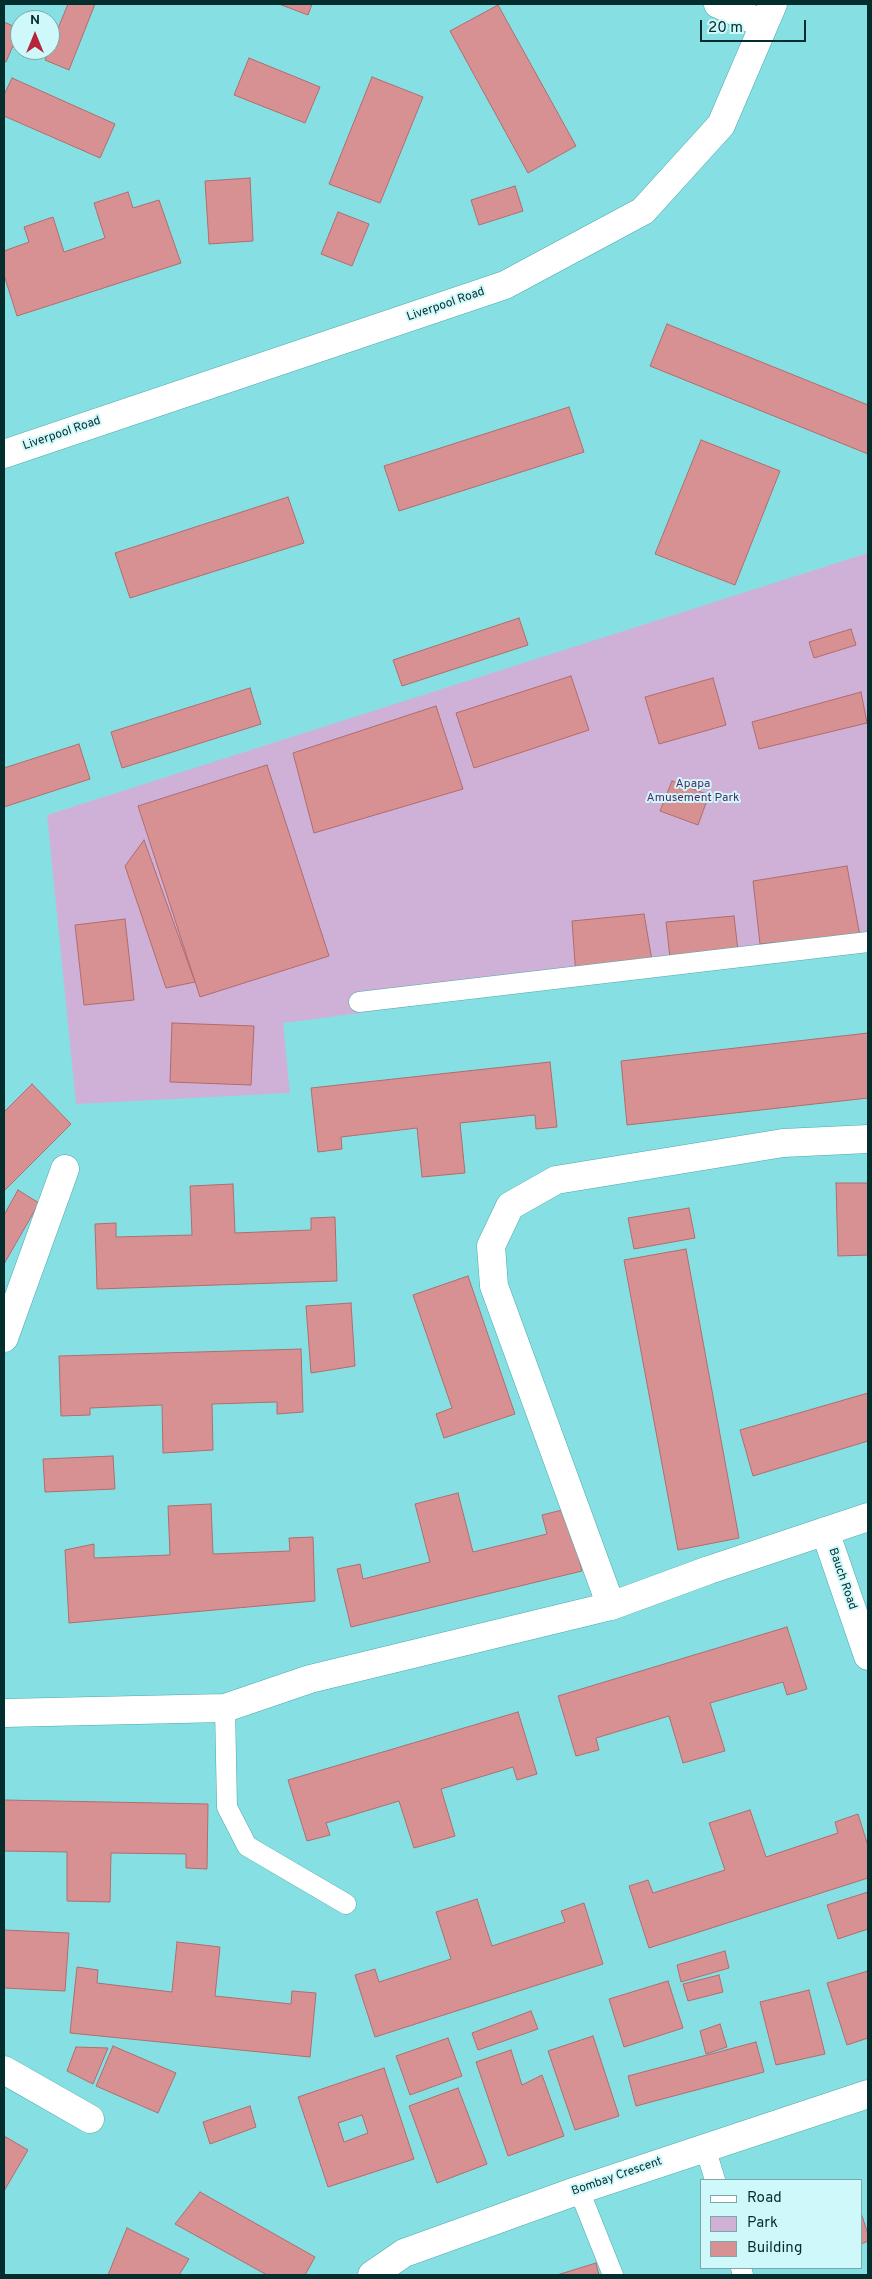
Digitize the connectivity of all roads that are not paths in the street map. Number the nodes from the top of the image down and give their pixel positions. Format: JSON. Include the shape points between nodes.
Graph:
{"nodes":[{"id":1,"x":718,"y":4,"type":"edge"},
{"id":2,"x":768,"y":14,"type":"edge"},
{"id":3,"x":4,"y":454,"type":"edge"},
{"id":4,"x":868,"y":942,"type":"edge"},
{"id":5,"x":359,"y":1002,"type":"dead end"},
{"id":6,"x":868,"y":1138,"type":"edge"},
{"id":7,"x":65,"y":1169,"type":"dead end"},
{"id":8,"x":4,"y":1338,"type":"edge"},
{"id":9,"x":868,"y":1517,"type":"edge"},
{"id":10,"x":826,"y":1531,"type":"junction"},
{"id":11,"x":611,"y":1606,"type":"junction"},
{"id":12,"x":868,"y":1656,"type":"edge"},
{"id":13,"x":225,"y":1708,"type":"junction"},
{"id":14,"x":4,"y":1713,"type":"edge"},
{"id":15,"x":346,"y":1904,"type":"dead end"},
{"id":16,"x":4,"y":2070,"type":"edge"},
{"id":17,"x":868,"y":2094,"type":"edge"},
{"id":18,"x":90,"y":2119,"type":"dead end"},
{"id":19,"x":705,"y":2147,"type":"junction"},
{"id":20,"x":715,"y":2179,"type":"edge"},
{"id":21,"x":579,"y":2190,"type":"junction"},
{"id":22,"x":372,"y":2275,"type":"edge"},
{"id":23,"x":613,"y":2275,"type":"edge"}],
"edges":[{"from":1,"to":2,"type":"street"},
{"from":2,"to":3,"type":"street","name":"Liverpool Road","via":[[721,125],[642,211],[505,285]]},
{"from":4,"to":5,"type":"lane"},
{"from":6,"to":11,"type":"street","via":[[783,1143],[556,1180],[510,1206],[491,1246],[494,1286]]},
{"from":7,"to":8,"type":"street"},
{"from":9,"to":10,"type":"street"},
{"from":10,"to":11,"type":"street"},
{"from":10,"to":12,"type":"street","name":"Bauch Road"},
{"from":11,"to":13,"type":"street","via":[[310,1678]]},
{"from":13,"to":14,"type":"street"},
{"from":13,"to":15,"type":"lane","via":[[228,1808],[247,1846]]},
{"from":16,"to":18,"type":"street"},
{"from":17,"to":19,"type":"street","name":"Bombay Crescent"},
{"from":19,"to":20,"type":"lane"},
{"from":19,"to":21,"type":"street","name":"Bombay Crescent"},
{"from":21,"to":22,"type":"street","name":"Bombay Crescent","via":[[404,2253]]},
{"from":21,"to":23,"type":"lane"}]}
